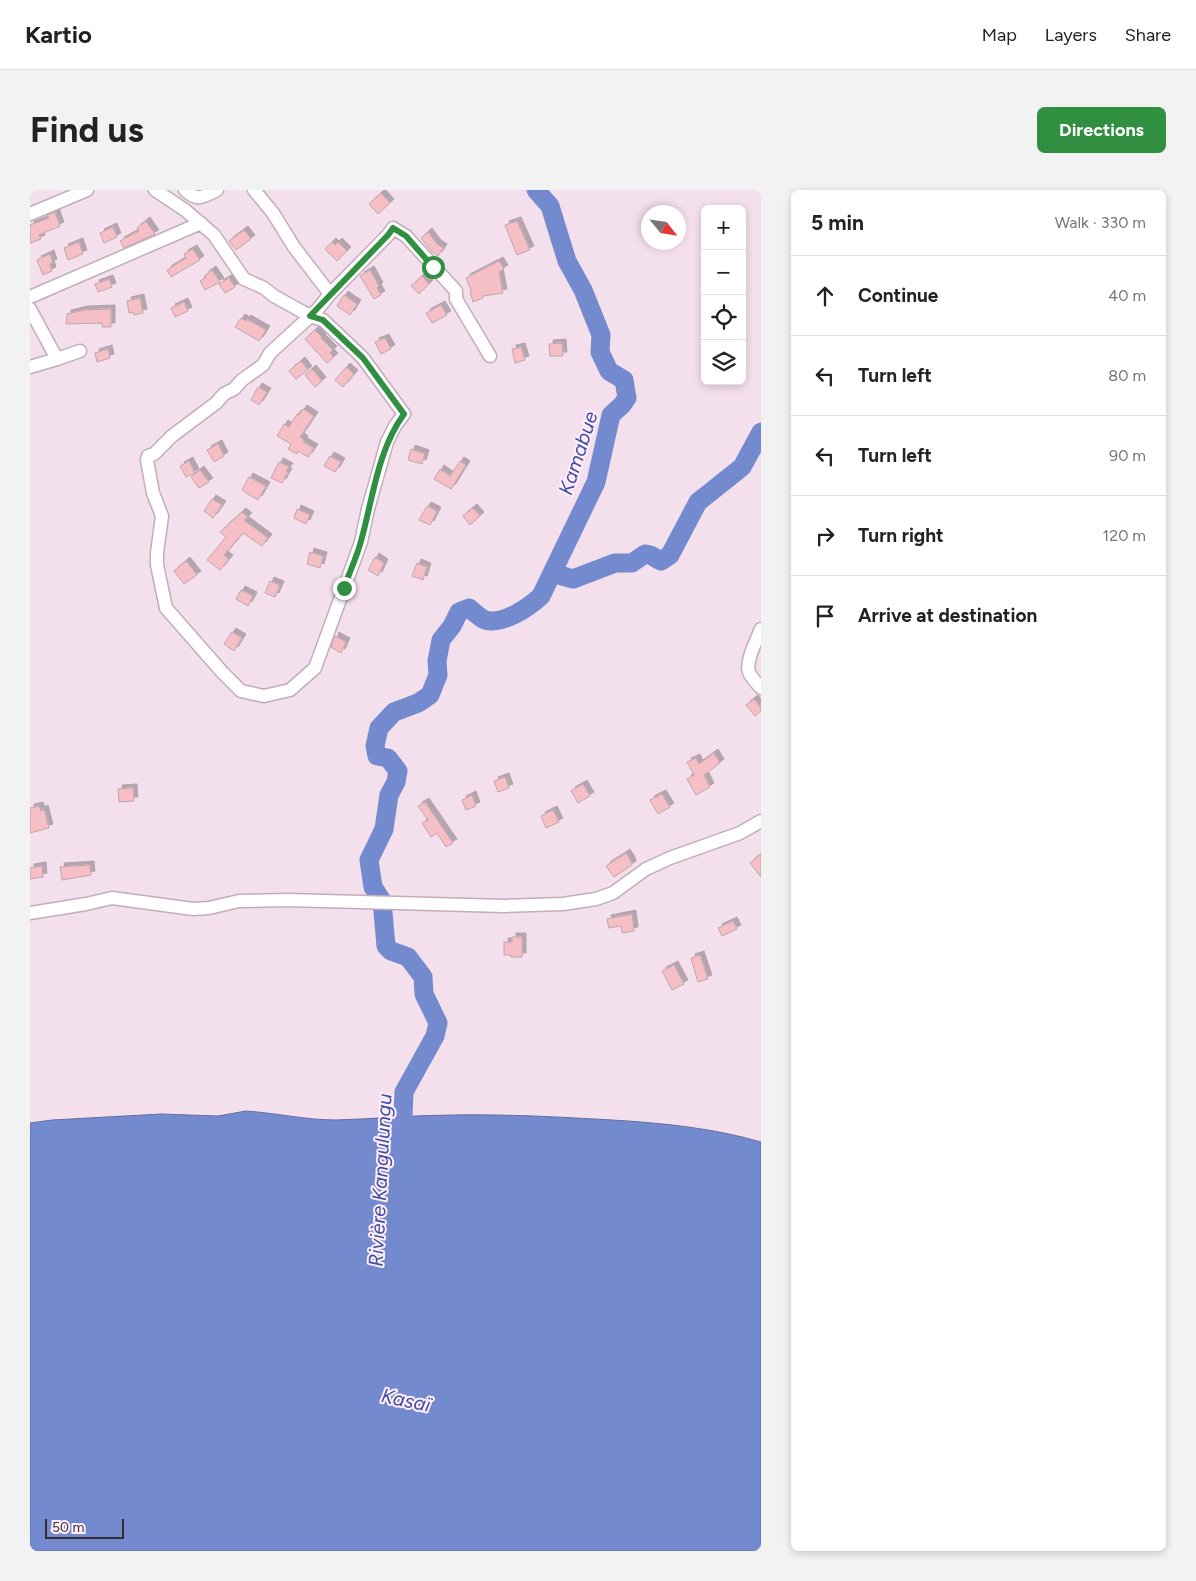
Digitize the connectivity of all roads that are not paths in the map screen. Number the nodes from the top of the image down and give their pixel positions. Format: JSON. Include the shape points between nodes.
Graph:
{"nodes":[{"id":1,"x":87,"y":190,"type":"edge"},
{"id":2,"x":155,"y":190,"type":"edge"},
{"id":3,"x":185,"y":190,"type":"edge"},
{"id":4,"x":217,"y":190,"type":"edge"},
{"id":5,"x":254,"y":190,"type":"edge"},
{"id":6,"x":30,"y":214,"type":"edge"},
{"id":7,"x":200,"y":222,"type":"junction"},
{"id":8,"x":330,"y":294,"type":"junction"},
{"id":9,"x":30,"y":297,"type":"edge"},
{"id":10,"x":30,"y":309,"type":"edge"},
{"id":11,"x":310,"y":316,"type":"junction"},
{"id":12,"x":80,"y":351,"type":"dead end"},
{"id":13,"x":490,"y":356,"type":"dead end"},
{"id":14,"x":56,"y":359,"type":"junction"},
{"id":15,"x":30,"y":367,"type":"edge"},
{"id":16,"x":761,"y":629,"type":"edge"},
{"id":17,"x":761,"y":688,"type":"edge"},
{"id":18,"x":761,"y":821,"type":"edge"},
{"id":19,"x":30,"y":913,"type":"edge"}],
"edges":[{"from":1,"to":6,"type":"street"},
{"from":2,"to":7,"type":"street"},
{"from":3,"to":4,"type":"street","via":[[192,197],[199,198]]},
{"from":5,"to":8,"type":"street"},
{"from":7,"to":9,"type":"street"},
{"from":7,"to":11,"type":"street","via":[[214,235],[244,279]]},
{"from":8,"to":11,"type":"street"},
{"from":8,"to":13,"type":"street","via":[[393,228],[406,236],[456,291],[456,299]]},
{"from":10,"to":14,"type":"street"},
{"from":11,"to":11,"type":"street","via":[[270,353],[264,365],[172,436],[147,460],[153,494],[162,516],[157,565],[166,608],[241,691],[264,696],[290,690],[315,668],[361,542],[387,442],[404,414],[363,358],[323,320]]},
{"from":12,"to":14,"type":"street"},
{"from":14,"to":15,"type":"street"},
{"from":16,"to":17,"type":"street","via":[[748,667]]},
{"from":18,"to":19,"type":"street","via":[[740,833],[646,869],[613,893],[562,904],[504,906],[288,900],[239,901],[193,909],[112,898]]}]}
